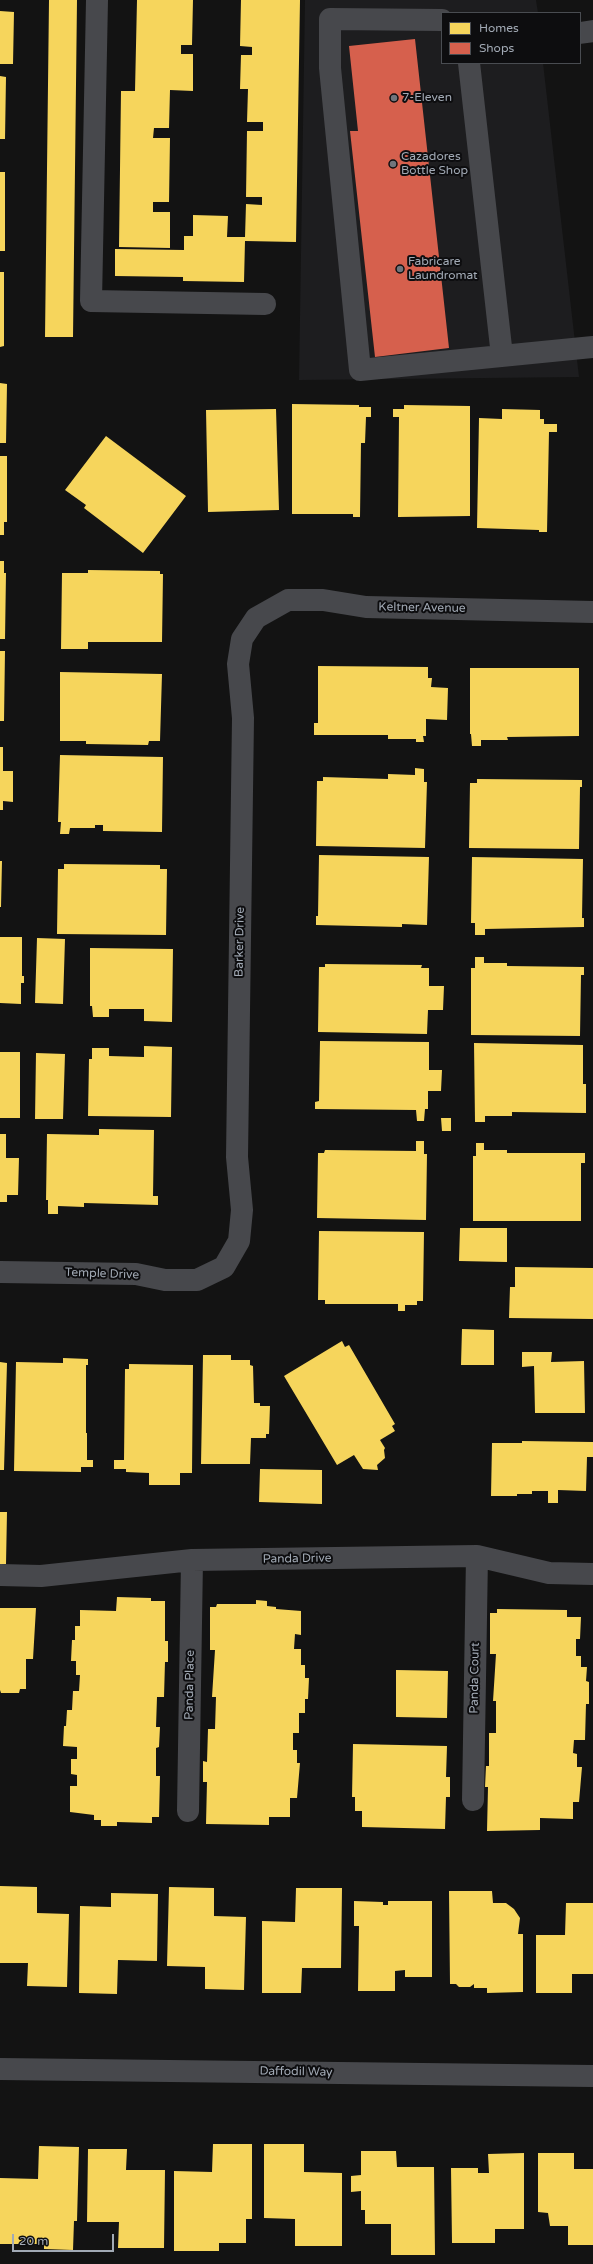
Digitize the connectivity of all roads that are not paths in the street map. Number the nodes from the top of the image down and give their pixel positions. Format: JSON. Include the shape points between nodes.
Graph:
{"nodes":[{"id":1,"x":97,"y":0,"type":"edge"},
{"id":2,"x":441,"y":20,"type":"edge"},
{"id":3,"x":593,"y":31,"type":"edge"},
{"id":4,"x":581,"y":33,"type":"edge"},
{"id":5,"x":469,"y":64,"type":"edge"},
{"id":6,"x":265,"y":304,"type":"dead end"},
{"id":7,"x":593,"y":347,"type":"edge"},
{"id":8,"x":502,"y":356,"type":"junction"},
{"id":9,"x":593,"y":612,"type":"edge"},
{"id":10,"x":256,"y":618,"type":"joint"},
{"id":11,"x":224,"y":1267,"type":"joint"},
{"id":12,"x":0,"y":1272,"type":"edge"},
{"id":13,"x":477,"y":1556,"type":"junction"},
{"id":14,"x":192,"y":1560,"type":"junction"},
{"id":15,"x":593,"y":1574,"type":"edge"},
{"id":16,"x":0,"y":1575,"type":"edge"},
{"id":17,"x":472,"y":1800,"type":"dead end"},
{"id":18,"x":188,"y":1811,"type":"dead end"},
{"id":19,"x":0,"y":2069,"type":"edge"},
{"id":20,"x":593,"y":2076,"type":"edge"}],
"edges":[{"from":1,"to":6,"type":"street","via":[[91,301]]},
{"from":2,"to":8,"type":"street","via":[[330,19],[330,68],[360,370]]},
{"from":3,"to":4,"type":"street"},
{"from":5,"to":8,"type":"street"},
{"from":7,"to":8,"type":"street"},
{"from":9,"to":10,"type":"street","name":"Keltner Avenue","via":[[366,607],[323,600],[288,600]]},
{"from":10,"to":11,"type":"street","name":"Barker Drive","via":[[242,639],[238,664],[243,718],[237,1157],[242,1210],[239,1241]]},
{"from":11,"to":12,"type":"street","name":"Temple Drive","via":[[197,1280],[165,1280],[136,1274]]},
{"from":13,"to":14,"type":"street","name":"Panda Drive"},
{"from":13,"to":15,"type":"street","name":"Panda Drive","via":[[549,1573]]},
{"from":13,"to":17,"type":"street","name":"Panda Court"},
{"from":14,"to":16,"type":"street","name":"Panda Drive","via":[[41,1576]]},
{"from":14,"to":18,"type":"street","name":"Panda Place"},
{"from":19,"to":20,"type":"street","name":"Daffodil Way"}]}
